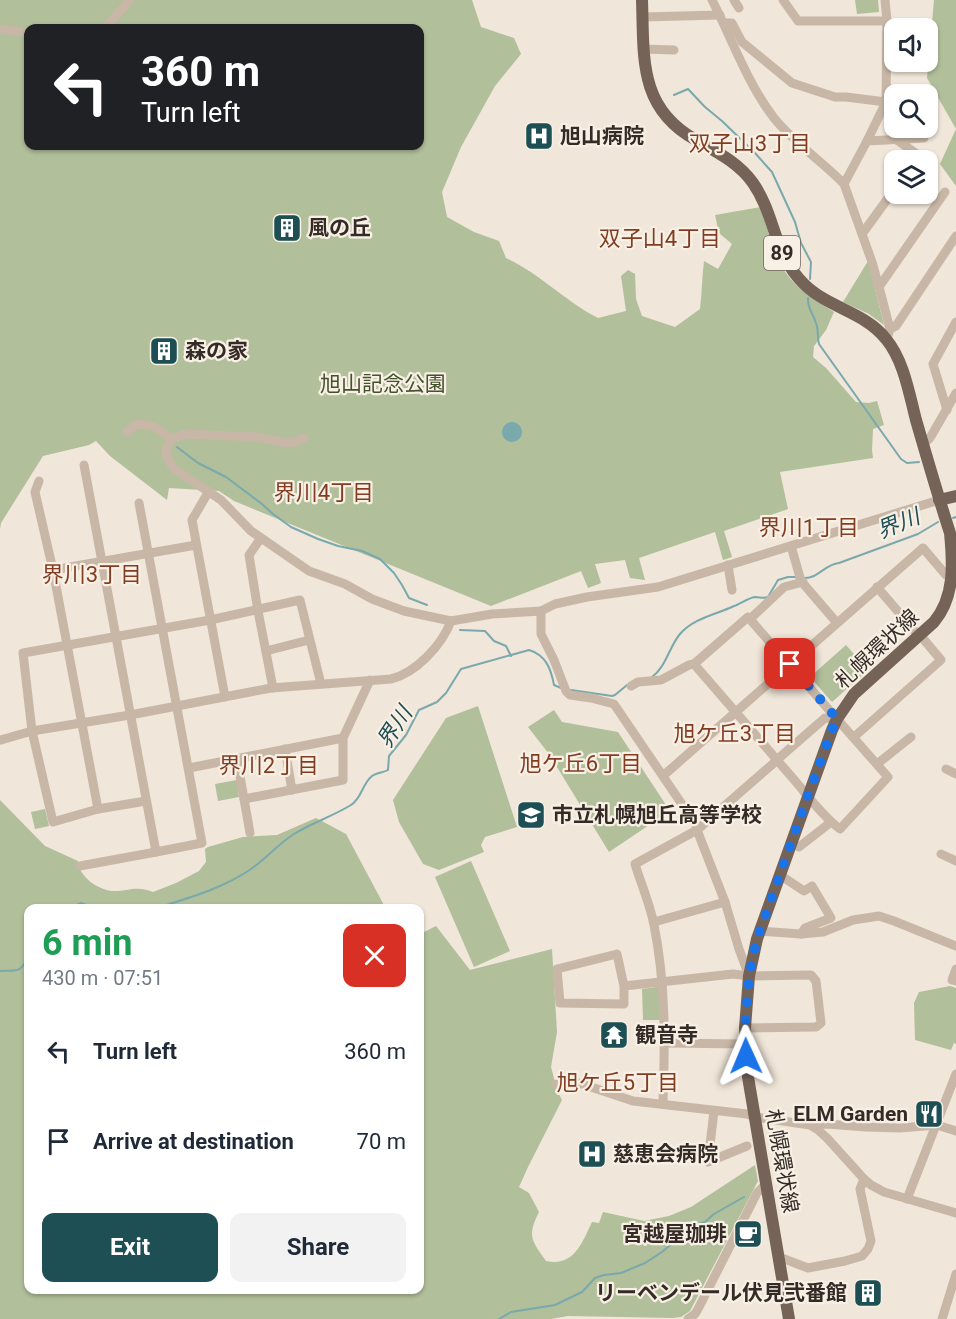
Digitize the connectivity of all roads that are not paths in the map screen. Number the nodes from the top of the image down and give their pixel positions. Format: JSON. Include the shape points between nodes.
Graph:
{"nodes":[{"id":1,"x":130,"y":0,"type":"edge"},
{"id":2,"x":642,"y":0,"type":"edge"},
{"id":3,"x":712,"y":0,"type":"edge"},
{"id":4,"x":783,"y":0,"type":"edge"},
{"id":5,"x":885,"y":0,"type":"edge"},
{"id":6,"x":643,"y":17,"type":"junction"},
{"id":7,"x":887,"y":18,"type":"edge"},
{"id":8,"x":722,"y":19,"type":"junction"},
{"id":9,"x":884,"y":21,"type":"edge"},
{"id":10,"x":109,"y":24,"type":"edge"},
{"id":11,"x":0,"y":29,"type":"edge"},
{"id":12,"x":24,"y":33,"type":"edge"},
{"id":13,"x":644,"y":50,"type":"junction"},
{"id":14,"x":674,"y":50,"type":"dead end"},
{"id":15,"x":884,"y":102,"type":"edge"},
{"id":16,"x":884,"y":106,"type":"edge"},
{"id":17,"x":924,"y":138,"type":"dead end"},
{"id":18,"x":897,"y":140,"type":"junction"},
{"id":19,"x":867,"y":141,"type":"junction"},
{"id":20,"x":910,"y":150,"type":"edge"},
{"id":21,"x":844,"y":184,"type":"junction"},
{"id":22,"x":945,"y":192,"type":"dead end"},
{"id":23,"x":884,"y":204,"type":"edge"},
{"id":24,"x":862,"y":234,"type":"junction"},
{"id":25,"x":956,"y":236,"type":"edge"},
{"id":26,"x":879,"y":287,"type":"junction"},
{"id":27,"x":956,"y":322,"type":"edge"},
{"id":28,"x":888,"y":334,"type":"junction"},
{"id":29,"x":956,"y":393,"type":"edge"},
{"id":30,"x":947,"y":410,"type":"junction"},
{"id":31,"x":127,"y":432,"type":"dead end"},
{"id":32,"x":304,"y":438,"type":"dead end"},
{"id":33,"x":171,"y":439,"type":"junction"},
{"id":34,"x":923,"y":444,"type":"junction"},
{"id":35,"x":84,"y":465,"type":"dead end"},
{"id":36,"x":39,"y":481,"type":"dead end"},
{"id":37,"x":209,"y":491,"type":"junction"},
{"id":38,"x":956,"y":496,"type":"edge"},
{"id":39,"x":939,"y":500,"type":"junction"},
{"id":40,"x":139,"y":503,"type":"dead end"},
{"id":41,"x":261,"y":538,"type":"junction"},
{"id":42,"x":196,"y":545,"type":"junction"},
{"id":43,"x":791,"y":546,"type":"junction"},
{"id":44,"x":149,"y":553,"type":"junction"},
{"id":45,"x":101,"y":562,"type":"junction"},
{"id":46,"x":728,"y":566,"type":"junction"},
{"id":47,"x":53,"y":570,"type":"junction"},
{"id":48,"x":952,"y":577,"type":"junction"},
{"id":49,"x":803,"y":582,"type":"junction"},
{"id":50,"x":877,"y":587,"type":"junction"},
{"id":51,"x":732,"y":590,"type":"dead end"},
{"id":52,"x":951,"y":600,"type":"edge"},
{"id":53,"x":258,"y":610,"type":"junction"},
{"id":54,"x":541,"y":611,"type":"junction"},
{"id":55,"x":750,"y":619,"type":"junction"},
{"id":56,"x":210,"y":620,"type":"junction"},
{"id":57,"x":451,"y":621,"type":"junction"},
{"id":58,"x":837,"y":623,"type":"junction"},
{"id":59,"x":163,"y":629,"type":"junction"},
{"id":60,"x":920,"y":635,"type":"junction"},
{"id":61,"x":116,"y":637,"type":"junction"},
{"id":62,"x":309,"y":640,"type":"junction"},
{"id":63,"x":67,"y":645,"type":"junction"},
{"id":64,"x":266,"y":651,"type":"junction"},
{"id":65,"x":694,"y":664,"type":"junction"},
{"id":66,"x":790,"y":664,"type":"junction"},
{"id":67,"x":370,"y":680,"type":"junction"},
{"id":68,"x":321,"y":684,"type":"junction"},
{"id":69,"x":631,"y":686,"type":"dead end"},
{"id":70,"x":273,"y":688,"type":"junction"},
{"id":71,"x":225,"y":697,"type":"junction"},
{"id":72,"x":177,"y":706,"type":"junction"},
{"id":73,"x":736,"y":712,"type":"junction"},
{"id":74,"x":130,"y":715,"type":"junction"},
{"id":75,"x":837,"y":719,"type":"junction"},
{"id":76,"x":82,"y":722,"type":"junction"},
{"id":77,"x":32,"y":730,"type":"junction"},
{"id":78,"x":911,"y":737,"type":"dead end"},
{"id":79,"x":343,"y":738,"type":"junction"},
{"id":80,"x":854,"y":738,"type":"junction"},
{"id":81,"x":2,"y":740,"type":"dead end"},
{"id":82,"x":285,"y":749,"type":"junction"},
{"id":83,"x":237,"y":759,"type":"junction"},
{"id":84,"x":777,"y":760,"type":"junction"},
{"id":85,"x":876,"y":764,"type":"junction"},
{"id":86,"x":189,"y":768,"type":"junction"},
{"id":87,"x":946,"y":769,"type":"dead end"},
{"id":88,"x":956,"y":774,"type":"edge"},
{"id":89,"x":664,"y":776,"type":"junction"},
{"id":90,"x":292,"y":790,"type":"junction"},
{"id":91,"x":808,"y":795,"type":"junction"},
{"id":92,"x":244,"y":799,"type":"junction"},
{"id":93,"x":146,"y":801,"type":"junction"},
{"id":94,"x":98,"y":809,"type":"junction"},
{"id":95,"x":831,"y":822,"type":"junction"},
{"id":96,"x":697,"y":830,"type":"junction"},
{"id":97,"x":250,"y":832,"type":"dead end"},
{"id":98,"x":799,"y":847,"type":"dead end"},
{"id":99,"x":156,"y":852,"type":"junction"},
{"id":100,"x":941,"y":854,"type":"dead end"},
{"id":101,"x":956,"y":861,"type":"edge"},
{"id":102,"x":80,"y":866,"type":"dead end"},
{"id":103,"x":780,"y":875,"type":"junction"},
{"id":104,"x":725,"y":902,"type":"junction"},
{"id":105,"x":654,"y":922,"type":"junction"},
{"id":106,"x":760,"y":931,"type":"junction"},
{"id":107,"x":801,"y":934,"type":"junction"},
{"id":108,"x":956,"y":946,"type":"edge"},
{"id":109,"x":956,"y":969,"type":"edge"},
{"id":110,"x":749,"y":976,"type":"junction"},
{"id":111,"x":956,"y":981,"type":"edge"},
{"id":112,"x":663,"y":982,"type":"junction"},
{"id":113,"x":624,"y":986,"type":"junction"},
{"id":114,"x":745,"y":1028,"type":"junction"},
{"id":115,"x":665,"y":1044,"type":"junction"},
{"id":116,"x":745,"y":1044,"type":"junction"},
{"id":117,"x":956,"y":1074,"type":"edge"},
{"id":118,"x":556,"y":1084,"type":"dead end"},
{"id":119,"x":663,"y":1103,"type":"junction"},
{"id":120,"x":714,"y":1111,"type":"junction"},
{"id":121,"x":755,"y":1117,"type":"junction"},
{"id":122,"x":810,"y":1125,"type":"junction"},
{"id":123,"x":937,"y":1125,"type":"junction"},
{"id":124,"x":956,"y":1131,"type":"edge"},
{"id":125,"x":747,"y":1146,"type":"dead end"},
{"id":126,"x":864,"y":1179,"type":"junction"},
{"id":127,"x":766,"y":1184,"type":"junction"},
{"id":128,"x":907,"y":1199,"type":"junction"},
{"id":129,"x":956,"y":1213,"type":"edge"},
{"id":130,"x":778,"y":1257,"type":"junction"},
{"id":131,"x":955,"y":1277,"type":"edge"},
{"id":132,"x":688,"y":1319,"type":"edge"},
{"id":133,"x":789,"y":1319,"type":"edge"},
{"id":134,"x":942,"y":1319,"type":"edge"}],
"edges":[{"from":1,"to":10,"type":"street"},
{"from":2,"to":6,"type":"main road","name":"札幌環状線","number":"89"},
{"from":3,"to":8,"type":"street"},
{"from":4,"to":9,"type":"street","via":[[798,21]]},
{"from":5,"to":7,"type":"street"},
{"from":6,"to":8,"type":"street"},
{"from":6,"to":13,"type":"main road","name":"札幌環状線","number":"89"},
{"from":8,"to":15,"type":"street","via":[[732,23],[742,42],[792,83],[836,97]]},
{"from":8,"to":21,"type":"street","via":[[754,88],[775,119]]},
{"from":11,"to":12,"type":"street"},
{"from":13,"to":14,"type":"street"},
{"from":13,"to":28,"type":"main road","name":"札幌環状線","number":"89","via":[[647,78],[658,104],[677,127],[729,159],[751,180],[794,274],[816,295]]},
{"from":16,"to":19,"type":"street"},
{"from":17,"to":18,"type":"street"},
{"from":18,"to":19,"type":"street"},
{"from":18,"to":20,"type":"street"},
{"from":19,"to":21,"type":"street"},
{"from":21,"to":24,"type":"street"},
{"from":22,"to":26,"type":"street"},
{"from":23,"to":24,"type":"street"},
{"from":24,"to":26,"type":"street"},
{"from":25,"to":28,"type":"street"},
{"from":26,"to":28,"type":"street"},
{"from":27,"to":30,"type":"street","via":[[933,364]]},
{"from":28,"to":34,"type":"main road","name":"札幌環状線","number":"89"},
{"from":29,"to":30,"type":"street"},
{"from":30,"to":34,"type":"street"},
{"from":31,"to":33,"type":"street","via":[[135,424],[150,425]]},
{"from":32,"to":33,"type":"street","via":[[286,443],[257,437],[185,434]]},
{"from":33,"to":37,"type":"street","via":[[166,449],[173,468]]},
{"from":34,"to":39,"type":"main road","name":"札幌環状線","number":"89"},
{"from":35,"to":45,"type":"street"},
{"from":36,"to":47,"type":"street","via":[[35,492]]},
{"from":37,"to":41,"type":"street"},
{"from":37,"to":42,"type":"street","via":[[192,520]]},
{"from":38,"to":39,"type":"main road"},
{"from":39,"to":43,"type":"street"},
{"from":39,"to":48,"type":"main road","name":"札幌環状線","number":"89","via":[[950,533]]},
{"from":40,"to":44,"type":"street"},
{"from":41,"to":53,"type":"street","via":[[249,555]]},
{"from":41,"to":57,"type":"street","via":[[309,571],[372,599]]},
{"from":42,"to":44,"type":"street"},
{"from":42,"to":56,"type":"street"},
{"from":43,"to":46,"type":"street"},
{"from":43,"to":49,"type":"street"},
{"from":44,"to":45,"type":"street"},
{"from":44,"to":59,"type":"street"},
{"from":45,"to":47,"type":"street"},
{"from":45,"to":61,"type":"street"},
{"from":46,"to":51,"type":"street"},
{"from":46,"to":54,"type":"street","via":[[658,587],[587,597]]},
{"from":47,"to":63,"type":"street"},
{"from":48,"to":50,"type":"street","via":[[923,548]]},
{"from":48,"to":52,"type":"main road","name":"札幌環状線","number":"89"},
{"from":49,"to":55,"type":"street","via":[[784,586]]},
{"from":49,"to":58,"type":"street"},
{"from":50,"to":58,"type":"street"},
{"from":50,"to":60,"type":"street"},
{"from":52,"to":60,"type":"main road","name":"札幌環状線","number":"89"},
{"from":53,"to":56,"type":"street"},
{"from":53,"to":62,"type":"street","via":[[300,600]]},
{"from":53,"to":64,"type":"street"},
{"from":54,"to":57,"type":"street"},
{"from":54,"to":89,"type":"street","via":[[541,634],[566,691],[614,704]]},
{"from":55,"to":65,"type":"street"},
{"from":55,"to":66,"type":"street"},
{"from":56,"to":59,"type":"street"},
{"from":56,"to":71,"type":"street"},
{"from":57,"to":67,"type":"street","via":[[438,646],[409,672],[400,677]]},
{"from":58,"to":66,"type":"street"},
{"from":59,"to":61,"type":"street"},
{"from":59,"to":72,"type":"street"},
{"from":60,"to":75,"type":"main road","name":"札幌環状線","number":"89","via":[[854,694]]},
{"from":60,"to":80,"type":"street","via":[[941,660]]},
{"from":61,"to":63,"type":"street"},
{"from":61,"to":74,"type":"street"},
{"from":62,"to":64,"type":"street"},
{"from":62,"to":68,"type":"street"},
{"from":63,"to":76,"type":"street"},
{"from":63,"to":77,"type":"street","via":[[23,653]]},
{"from":64,"to":70,"type":"street"},
{"from":65,"to":69,"type":"street","via":[[661,681]]},
{"from":65,"to":73,"type":"street"},
{"from":66,"to":73,"type":"street"},
{"from":66,"to":75,"type":"street"},
{"from":67,"to":68,"type":"street"},
{"from":67,"to":79,"type":"street"},
{"from":68,"to":70,"type":"street"},
{"from":70,"to":71,"type":"street"},
{"from":71,"to":72,"type":"street"},
{"from":72,"to":74,"type":"street"},
{"from":72,"to":86,"type":"street"},
{"from":73,"to":84,"type":"street"},
{"from":73,"to":89,"type":"street"},
{"from":74,"to":76,"type":"street"},
{"from":74,"to":93,"type":"street"},
{"from":75,"to":80,"type":"street"},
{"from":75,"to":84,"type":"street","via":[[825,718]]},
{"from":75,"to":91,"type":"main road","name":"札幌環状線","number":"89"},
{"from":76,"to":77,"type":"street"},
{"from":76,"to":94,"type":"street"},
{"from":77,"to":81,"type":"street"},
{"from":77,"to":94,"type":"street","via":[[53,822]]},
{"from":78,"to":85,"type":"street"},
{"from":79,"to":82,"type":"street"},
{"from":79,"to":90,"type":"street","via":[[343,780]]},
{"from":80,"to":85,"type":"street"},
{"from":82,"to":83,"type":"street"},
{"from":82,"to":90,"type":"street"},
{"from":83,"to":86,"type":"street"},
{"from":83,"to":92,"type":"street"},
{"from":84,"to":91,"type":"street"},
{"from":84,"to":96,"type":"street"},
{"from":85,"to":95,"type":"street","via":[[888,777],[840,829]]},
{"from":86,"to":99,"type":"street","via":[[202,843]]},
{"from":87,"to":88,"type":"street"},
{"from":89,"to":96,"type":"street"},
{"from":90,"to":92,"type":"street"},
{"from":91,"to":95,"type":"street"},
{"from":91,"to":103,"type":"main road","name":"札幌環状線","number":"89"},
{"from":92,"to":97,"type":"street"},
{"from":93,"to":94,"type":"street"},
{"from":93,"to":99,"type":"street"},
{"from":95,"to":98,"type":"street"},
{"from":96,"to":104,"type":"street"},
{"from":96,"to":105,"type":"street","via":[[635,864]]},
{"from":99,"to":102,"type":"street"},
{"from":100,"to":101,"type":"street"},
{"from":103,"to":106,"type":"main road","name":"札幌環状線","number":"89"},
{"from":103,"to":107,"type":"street","via":[[804,891],[812,886],[831,918],[805,928]]},
{"from":104,"to":105,"type":"street"},
{"from":104,"to":110,"type":"street"},
{"from":105,"to":112,"type":"street"},
{"from":106,"to":107,"type":"street"},
{"from":106,"to":110,"type":"main road","name":"札幌環状線","number":"89"},
{"from":107,"to":108,"type":"street","via":[[879,916]]},
{"from":109,"to":111,"type":"street","via":[[952,980]]},
{"from":110,"to":112,"type":"street","via":[[734,974]]},
{"from":110,"to":114,"type":"main road","name":"札幌環状線","number":"89"},
{"from":110,"to":114,"type":"street","via":[[812,975],[821,1023],[816,1027]]},
{"from":112,"to":113,"type":"street"},
{"from":112,"to":115,"type":"street"},
{"from":113,"to":113,"type":"street","via":[[624,1004],[560,1004],[556,969],[617,954]]},
{"from":114,"to":116,"type":"main road","name":"札幌環状線","number":"89"},
{"from":115,"to":116,"type":"street"},
{"from":115,"to":119,"type":"street"},
{"from":116,"to":121,"type":"main road","name":"札幌環状線","number":"89"},
{"from":117,"to":123,"type":"street"},
{"from":118,"to":119,"type":"street","via":[[579,1083],[633,1101]]},
{"from":119,"to":120,"type":"street"},
{"from":120,"to":121,"type":"street"},
{"from":120,"to":125,"type":"street","via":[[708,1162]]},
{"from":121,"to":122,"type":"street"},
{"from":121,"to":127,"type":"main road","name":"札幌環状線","number":"89"},
{"from":122,"to":123,"type":"street"},
{"from":122,"to":126,"type":"street"},
{"from":123,"to":124,"type":"street"},
{"from":123,"to":128,"type":"street"},
{"from":126,"to":128,"type":"street","via":[[884,1192]]},
{"from":126,"to":130,"type":"street","via":[[860,1190],[871,1241],[862,1256],[808,1268]]},
{"from":127,"to":130,"type":"main road","name":"札幌環状線","number":"89"},
{"from":127,"to":132,"type":"street","via":[[757,1193],[698,1310]]},
{"from":128,"to":129,"type":"street"},
{"from":130,"to":133,"type":"main road","name":"札幌環状線","number":"89"},
{"from":131,"to":134,"type":"street"}]}
